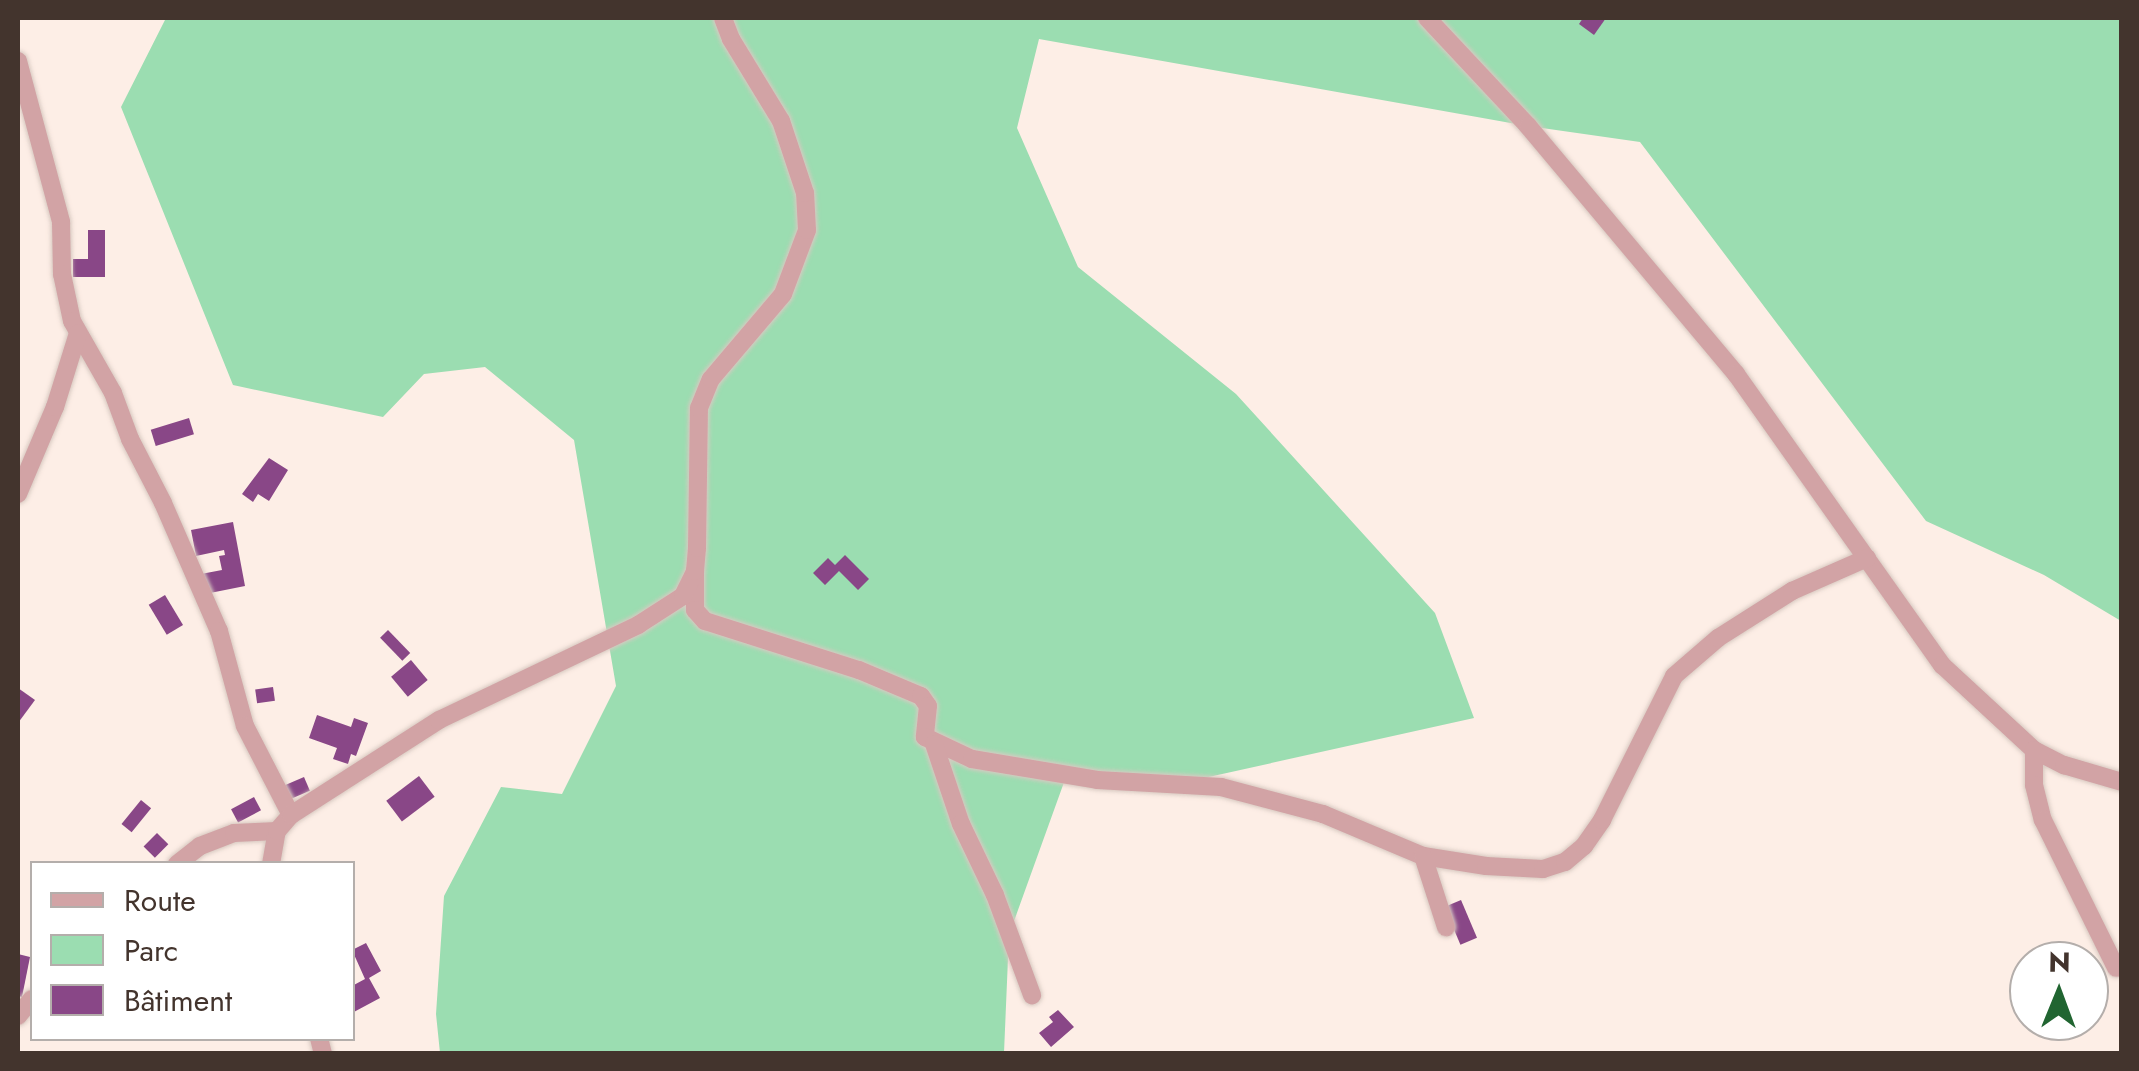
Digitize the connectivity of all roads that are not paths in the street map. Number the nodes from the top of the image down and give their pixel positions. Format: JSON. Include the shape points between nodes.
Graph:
{"nodes":[{"id":1,"x":724,"y":18,"type":"edge"},
{"id":2,"x":1427,"y":18,"type":"edge"},
{"id":3,"x":18,"y":61,"type":"edge"},
{"id":4,"x":78,"y":333,"type":"junction"},
{"id":5,"x":18,"y":494,"type":"edge"},
{"id":6,"x":1867,"y":558,"type":"junction"},
{"id":7,"x":695,"y":571,"type":"junction"},
{"id":8,"x":934,"y":744,"type":"junction"},
{"id":9,"x":2034,"y":750,"type":"junction"},
{"id":10,"x":2122,"y":782,"type":"edge"},
{"id":11,"x":291,"y":816,"type":"junction"},
{"id":12,"x":276,"y":831,"type":"junction"},
{"id":13,"x":1423,"y":856,"type":"junction"},
{"id":14,"x":182,"y":861,"type":"edge"},
{"id":15,"x":271,"y":861,"type":"edge"},
{"id":16,"x":1446,"y":927,"type":"dead end"},
{"id":17,"x":2116,"y":968,"type":"dead end"},
{"id":18,"x":1032,"y":996,"type":"dead end"}],
"edges":[{"from":1,"to":7,"type":"street","via":[[782,121],[805,193],[807,230],[783,294],[711,379],[699,408]]},
{"from":2,"to":6,"type":"street","via":[[1528,126],[1703,334]]},
{"from":3,"to":4,"type":"street","via":[[61,222],[63,282]]},
{"from":4,"to":5,"type":"street"},
{"from":4,"to":11,"type":"street","via":[[113,393],[219,631],[233,697]]},
{"from":6,"to":9,"type":"street","via":[[1942,665]]},
{"from":6,"to":13,"type":"street","via":[[1757,612],[1674,676],[1602,820],[1566,862],[1543,869]]},
{"from":7,"to":8,"type":"street","via":[[695,610],[705,622],[922,696],[928,706],[922,730]]},
{"from":7,"to":11,"type":"street","via":[[683,596],[665,610],[438,720]]},
{"from":8,"to":13,"type":"street","via":[[972,759],[1096,780],[1221,786],[1323,814]]},
{"from":8,"to":18,"type":"street"},
{"from":9,"to":10,"type":"street"},
{"from":9,"to":17,"type":"street","via":[[2042,820]]},
{"from":11,"to":12,"type":"street"},
{"from":12,"to":14,"type":"street","via":[[234,833]]},
{"from":12,"to":15,"type":"street"},
{"from":13,"to":16,"type":"street"}]}
